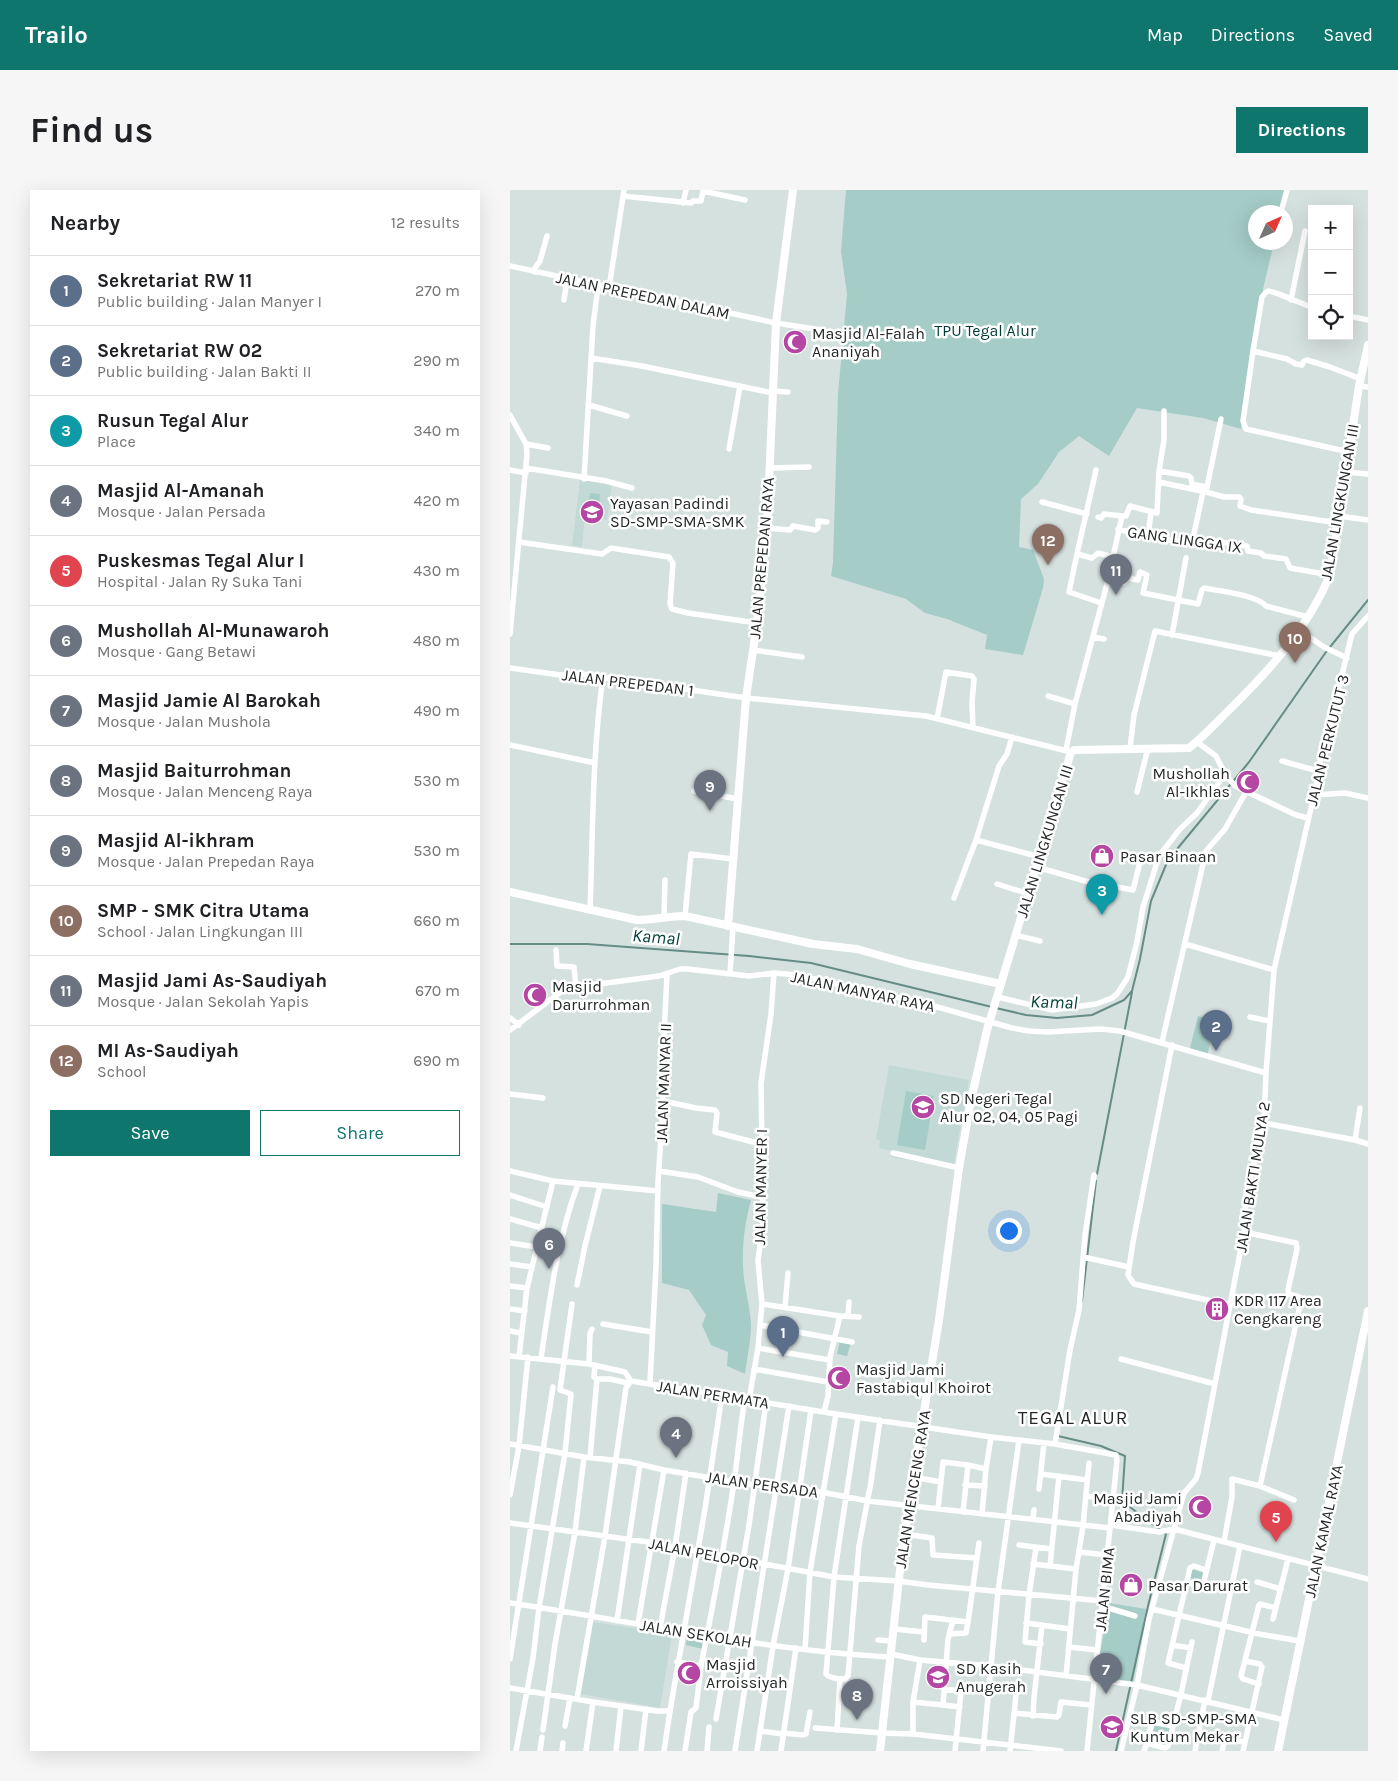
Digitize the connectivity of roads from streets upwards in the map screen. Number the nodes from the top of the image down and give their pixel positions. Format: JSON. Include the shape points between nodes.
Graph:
{"nodes":[{"id":1,"x":686,"y":190,"type":"edge"},
{"id":2,"x":793,"y":190,"type":"edge"},
{"id":3,"x":1287,"y":190,"type":"edge"},
{"id":4,"x":623,"y":193,"type":"edge"},
{"id":5,"x":745,"y":200,"type":"dead end"},
{"id":6,"x":684,"y":202,"type":"junction"},
{"id":7,"x":1283,"y":205,"type":"edge"},
{"id":8,"x":1305,"y":231,"type":"dead end"},
{"id":9,"x":547,"y":236,"type":"dead end"},
{"id":10,"x":510,"y":266,"type":"edge"},
{"id":11,"x":534,"y":272,"type":"junction"},
{"id":12,"x":567,"y":279,"type":"junction"},
{"id":13,"x":598,"y":286,"type":"junction"},
{"id":14,"x":609,"y":288,"type":"junction"},
{"id":15,"x":564,"y":300,"type":"dead end"},
{"id":16,"x":1291,"y":300,"type":"junction"},
{"id":17,"x":1308,"y":306,"type":"edge"},
{"id":18,"x":1353,"y":317,"type":"edge"},
{"id":19,"x":1368,"y":320,"type":"edge"},
{"id":20,"x":776,"y":323,"type":"junction"},
{"id":21,"x":821,"y":330,"type":"dead end"},
{"id":22,"x":1368,"y":347,"type":"edge"},
{"id":23,"x":1253,"y":351,"type":"junction"},
{"id":24,"x":591,"y":358,"type":"junction"},
{"id":25,"x":1360,"y":382,"type":"junction"},
{"id":26,"x":740,"y":386,"type":"junction"},
{"id":27,"x":1368,"y":387,"type":"edge"},
{"id":28,"x":773,"y":392,"type":"junction"},
{"id":29,"x":788,"y":392,"type":"dead end"},
{"id":30,"x":589,"y":405,"type":"junction"},
{"id":31,"x":1164,"y":412,"type":"dead end"},
{"id":32,"x":510,"y":415,"type":"edge"},
{"id":33,"x":627,"y":416,"type":"dead end"},
{"id":34,"x":1221,"y":422,"type":"dead end"},
{"id":35,"x":526,"y":444,"type":"junction"},
{"id":36,"x":548,"y":448,"type":"dead end"},
{"id":37,"x":729,"y":450,"type":"dead end"},
{"id":38,"x":1349,"y":452,"type":"junction"},
{"id":39,"x":809,"y":467,"type":"dead end"},
{"id":40,"x":769,"y":468,"type":"junction"},
{"id":41,"x":510,"y":470,"type":"edge"},
{"id":42,"x":526,"y":470,"type":"junction"},
{"id":43,"x":1096,"y":470,"type":"dead end"},
{"id":44,"x":1159,"y":471,"type":"junction"},
{"id":45,"x":1345,"y":472,"type":"junction"},
{"id":46,"x":1368,"y":474,"type":"edge"},
{"id":47,"x":584,"y":479,"type":"junction"},
{"id":48,"x":1159,"y":482,"type":"junction"},
{"id":49,"x":632,"y":488,"type":"dead end"},
{"id":50,"x":1205,"y":490,"type":"junction"},
{"id":51,"x":1042,"y":502,"type":"dead end"},
{"id":52,"x":1151,"y":512,"type":"junction"},
{"id":53,"x":1086,"y":514,"type":"junction"},
{"id":54,"x":1122,"y":516,"type":"junction"},
{"id":55,"x":1098,"y":517,"type":"dead end"},
{"id":56,"x":1339,"y":520,"type":"junction"},
{"id":57,"x":1368,"y":520,"type":"edge"},
{"id":58,"x":827,"y":522,"type":"dead end"},
{"id":59,"x":767,"y":528,"type":"junction"},
{"id":60,"x":1118,"y":529,"type":"junction"},
{"id":61,"x":1148,"y":537,"type":"junction"},
{"id":62,"x":1193,"y":538,"type":"junction"},
{"id":63,"x":519,"y":542,"type":"junction"},
{"id":64,"x":510,"y":554,"type":"edge"},
{"id":65,"x":1077,"y":554,"type":"junction"},
{"id":66,"x":518,"y":555,"type":"junction"},
{"id":67,"x":1113,"y":557,"type":"junction"},
{"id":68,"x":1186,"y":558,"type":"dead end"},
{"id":69,"x":1330,"y":575,"type":"junction"},
{"id":70,"x":1108,"y":580,"type":"junction"},
{"id":71,"x":1179,"y":601,"type":"junction"},
{"id":72,"x":1101,"y":602,"type":"junction"},
{"id":73,"x":1368,"y":616,"type":"edge"},
{"id":74,"x":1308,"y":617,"type":"junction"},
{"id":75,"x":757,"y":623,"type":"junction"},
{"id":76,"x":1299,"y":630,"type":"junction"},
{"id":77,"x":510,"y":634,"type":"edge"},
{"id":78,"x":1172,"y":635,"type":"junction"},
{"id":79,"x":1093,"y":637,"type":"junction"},
{"id":80,"x":1104,"y":639,"type":"dead end"},
{"id":81,"x":753,"y":650,"type":"junction"},
{"id":82,"x":1280,"y":656,"type":"junction"},
{"id":83,"x":802,"y":657,"type":"dead end"},
{"id":84,"x":1347,"y":658,"type":"junction"},
{"id":85,"x":510,"y":668,"type":"edge"},
{"id":86,"x":603,"y":677,"type":"junction"},
{"id":87,"x":1048,"y":696,"type":"dead end"},
{"id":88,"x":746,"y":698,"type":"junction"},
{"id":89,"x":1075,"y":704,"type":"junction"},
{"id":90,"x":937,"y":719,"type":"junction"},
{"id":91,"x":973,"y":727,"type":"junction"},
{"id":92,"x":1012,"y":737,"type":"junction"},
{"id":93,"x":1197,"y":742,"type":"junction"},
{"id":94,"x":510,"y":745,"type":"edge"},
{"id":95,"x":1130,"y":748,"type":"junction"},
{"id":96,"x":1148,"y":748,"type":"junction"},
{"id":97,"x":1069,"y":751,"type":"junction"},
{"id":98,"x":1282,"y":761,"type":"dead end"},
{"id":99,"x":595,"y":763,"type":"junction"},
{"id":100,"x":1318,"y":771,"type":"junction"},
{"id":101,"x":1226,"y":775,"type":"junction"},
{"id":102,"x":694,"y":791,"type":"dead end"},
{"id":103,"x":1136,"y":792,"type":"dead end"},
{"id":104,"x":1246,"y":792,"type":"junction"},
{"id":105,"x":1314,"y":795,"type":"junction"},
{"id":106,"x":1368,"y":798,"type":"edge"},
{"id":107,"x":738,"y":799,"type":"junction"},
{"id":108,"x":1308,"y":818,"type":"junction"},
{"id":109,"x":976,"y":840,"type":"junction"},
{"id":110,"x":1040,"y":857,"type":"junction"},
{"id":111,"x":732,"y":859,"type":"junction"},
{"id":112,"x":1140,"y":862,"type":"dead end"},
{"id":113,"x":1037,"y":867,"type":"junction"},
{"id":114,"x":665,"y":880,"type":"dead end"},
{"id":115,"x":997,"y":884,"type":"dead end"},
{"id":116,"x":510,"y":892,"type":"edge"},
{"id":117,"x":1029,"y":894,"type":"junction"},
{"id":118,"x":954,"y":898,"type":"dead end"},
{"id":119,"x":590,"y":910,"type":"junction"},
{"id":120,"x":685,"y":916,"type":"junction"},
{"id":121,"x":664,"y":917,"type":"junction"},
{"id":122,"x":731,"y":926,"type":"junction"},
{"id":123,"x":1015,"y":935,"type":"junction"},
{"id":124,"x":1040,"y":941,"type":"dead end"},
{"id":125,"x":1185,"y":944,"type":"junction"},
{"id":126,"x":556,"y":950,"type":"dead end"},
{"id":127,"x":1274,"y":970,"type":"junction"},
{"id":128,"x":774,"y":973,"type":"junction"},
{"id":129,"x":730,"y":974,"type":"junction"},
{"id":130,"x":667,"y":975,"type":"junction"},
{"id":131,"x":1001,"y":984,"type":"junction"},
{"id":132,"x":576,"y":987,"type":"junction"},
{"id":133,"x":997,"y":999,"type":"junction"},
{"id":134,"x":1250,"y":1017,"type":"dead end"},
{"id":135,"x":510,"y":1018,"type":"edge"},
{"id":136,"x":992,"y":1018,"type":"junction"},
{"id":137,"x":1269,"y":1021,"type":"junction"},
{"id":138,"x":518,"y":1025,"type":"junction"},
{"id":139,"x":510,"y":1030,"type":"edge"},
{"id":140,"x":1162,"y":1042,"type":"junction"},
{"id":141,"x":1172,"y":1045,"type":"junction"},
{"id":142,"x":1266,"y":1072,"type":"junction"},
{"id":143,"x":510,"y":1094,"type":"edge"},
{"id":144,"x":543,"y":1098,"type":"dead end"},
{"id":145,"x":663,"y":1100,"type":"junction"},
{"id":146,"x":1360,"y":1108,"type":"dead end"},
{"id":147,"x":1264,"y":1123,"type":"junction"},
{"id":148,"x":1355,"y":1140,"type":"junction"},
{"id":149,"x":762,"y":1144,"type":"junction"},
{"id":150,"x":1368,"y":1144,"type":"edge"},
{"id":151,"x":893,"y":1153,"type":"dead end"},
{"id":152,"x":958,"y":1168,"type":"junction"},
{"id":153,"x":510,"y":1171,"type":"edge"},
{"id":154,"x":659,"y":1171,"type":"junction"},
{"id":155,"x":1094,"y":1175,"type":"dead end"},
{"id":156,"x":553,"y":1181,"type":"junction"},
{"id":157,"x":578,"y":1184,"type":"junction"},
{"id":158,"x":600,"y":1186,"type":"junction"},
{"id":159,"x":658,"y":1191,"type":"junction"},
{"id":160,"x":510,"y":1195,"type":"edge"},
{"id":161,"x":762,"y":1197,"type":"junction"},
{"id":162,"x":547,"y":1207,"type":"junction"},
{"id":163,"x":510,"y":1219,"type":"edge"},
{"id":164,"x":542,"y":1228,"type":"junction"},
{"id":165,"x":1244,"y":1232,"type":"junction"},
{"id":166,"x":510,"y":1243,"type":"edge"},
{"id":167,"x":537,"y":1247,"type":"junction"},
{"id":168,"x":1086,"y":1258,"type":"junction"},
{"id":169,"x":510,"y":1264,"type":"edge"},
{"id":170,"x":532,"y":1267,"type":"junction"},
{"id":171,"x":1129,"y":1267,"type":"junction"},
{"id":172,"x":788,"y":1273,"type":"dead end"},
{"id":173,"x":510,"y":1286,"type":"edge"},
{"id":174,"x":578,"y":1286,"type":"dead end"},
{"id":175,"x":527,"y":1288,"type":"junction"},
{"id":176,"x":849,"y":1302,"type":"dead end"},
{"id":177,"x":572,"y":1304,"type":"dead end"},
{"id":178,"x":762,"y":1304,"type":"junction"},
{"id":179,"x":1230,"y":1305,"type":"junction"},
{"id":180,"x":785,"y":1307,"type":"junction"},
{"id":181,"x":510,"y":1309,"type":"edge"},
{"id":182,"x":525,"y":1310,"type":"junction"},
{"id":183,"x":1368,"y":1311,"type":"edge"},
{"id":184,"x":840,"y":1316,"type":"junction"},
{"id":185,"x":848,"y":1316,"type":"junction"},
{"id":186,"x":859,"y":1317,"type":"dead end"},
{"id":187,"x":603,"y":1324,"type":"dead end"},
{"id":188,"x":760,"y":1325,"type":"junction"},
{"id":189,"x":592,"y":1329,"type":"dead end"},
{"id":190,"x":510,"y":1331,"type":"edge"},
{"id":191,"x":652,"y":1332,"type":"junction"},
{"id":192,"x":521,"y":1333,"type":"junction"},
{"id":193,"x":834,"y":1338,"type":"junction"},
{"id":194,"x":852,"y":1342,"type":"dead end"},
{"id":195,"x":758,"y":1348,"type":"junction"},
{"id":196,"x":1365,"y":1348,"type":"edge"},
{"id":197,"x":510,"y":1356,"type":"edge"},
{"id":198,"x":519,"y":1357,"type":"junction"},
{"id":199,"x":528,"y":1357,"type":"junction"},
{"id":200,"x":541,"y":1358,"type":"junction"},
{"id":201,"x":1121,"y":1359,"type":"dead end"},
{"id":202,"x":830,"y":1360,"type":"junction"},
{"id":203,"x":565,"y":1361,"type":"junction"},
{"id":204,"x":592,"y":1364,"type":"junction"},
{"id":205,"x":754,"y":1369,"type":"junction"},
{"id":206,"x":598,"y":1379,"type":"junction"},
{"id":207,"x":630,"y":1382,"type":"junction"},
{"id":208,"x":828,"y":1382,"type":"junction"},
{"id":209,"x":650,"y":1383,"type":"junction"},
{"id":210,"x":1215,"y":1384,"type":"junction"},
{"id":211,"x":553,"y":1387,"type":"dead end"},
{"id":212,"x":722,"y":1395,"type":"junction"},
{"id":213,"x":747,"y":1399,"type":"junction"},
{"id":214,"x":766,"y":1402,"type":"junction"},
{"id":215,"x":789,"y":1406,"type":"junction"},
{"id":216,"x":811,"y":1410,"type":"junction"},
{"id":217,"x":824,"y":1412,"type":"junction"},
{"id":218,"x":836,"y":1414,"type":"junction"},
{"id":219,"x":858,"y":1417,"type":"junction"},
{"id":220,"x":880,"y":1420,"type":"junction"},
{"id":221,"x":922,"y":1426,"type":"junction"},
{"id":222,"x":991,"y":1437,"type":"junction"},
{"id":223,"x":1018,"y":1440,"type":"junction"},
{"id":224,"x":1044,"y":1443,"type":"junction"},
{"id":225,"x":510,"y":1444,"type":"edge"},
{"id":226,"x":1055,"y":1444,"type":"junction"},
{"id":227,"x":519,"y":1446,"type":"junction"},
{"id":228,"x":543,"y":1450,"type":"junction"},
{"id":229,"x":565,"y":1453,"type":"junction"},
{"id":230,"x":1117,"y":1457,"type":"joint"},
{"id":231,"x":587,"y":1458,"type":"junction"},
{"id":232,"x":615,"y":1460,"type":"junction"},
{"id":233,"x":1089,"y":1463,"type":"dead end"},
{"id":234,"x":640,"y":1464,"type":"junction"},
{"id":235,"x":968,"y":1466,"type":"junction"},
{"id":236,"x":986,"y":1469,"type":"junction"},
{"id":237,"x":664,"y":1470,"type":"junction"},
{"id":238,"x":686,"y":1473,"type":"junction"},
{"id":239,"x":1041,"y":1474,"type":"junction"},
{"id":240,"x":1059,"y":1476,"type":"junction"},
{"id":241,"x":709,"y":1477,"type":"junction"},
{"id":242,"x":913,"y":1478,"type":"junction"},
{"id":243,"x":1087,"y":1480,"type":"junction"},
{"id":244,"x":734,"y":1481,"type":"junction"},
{"id":245,"x":941,"y":1482,"type":"junction"},
{"id":246,"x":754,"y":1484,"type":"junction"},
{"id":247,"x":965,"y":1485,"type":"junction"},
{"id":248,"x":985,"y":1486,"type":"junction"},
{"id":249,"x":1260,"y":1486,"type":"junction"},
{"id":250,"x":776,"y":1487,"type":"junction"},
{"id":251,"x":800,"y":1488,"type":"junction"},
{"id":252,"x":1040,"y":1489,"type":"dead end"},
{"id":253,"x":824,"y":1492,"type":"junction"},
{"id":254,"x":510,"y":1495,"type":"edge"},
{"id":255,"x":846,"y":1496,"type":"junction"},
{"id":256,"x":1086,"y":1496,"type":"junction"},
{"id":257,"x":1113,"y":1500,"type":"junction"},
{"id":258,"x":1294,"y":1500,"type":"dead end"},
{"id":259,"x":868,"y":1501,"type":"junction"},
{"id":260,"x":912,"y":1507,"type":"junction"},
{"id":261,"x":938,"y":1510,"type":"junction"},
{"id":262,"x":1034,"y":1510,"type":"dead end"},
{"id":263,"x":963,"y":1512,"type":"junction"},
{"id":264,"x":982,"y":1514,"type":"junction"},
{"id":265,"x":1009,"y":1517,"type":"junction"},
{"id":266,"x":1033,"y":1519,"type":"junction"},
{"id":267,"x":1054,"y":1522,"type":"junction"},
{"id":268,"x":510,"y":1523,"type":"edge"},
{"id":269,"x":531,"y":1526,"type":"junction"},
{"id":270,"x":1083,"y":1526,"type":"junction"},
{"id":271,"x":1110,"y":1526,"type":"junction"},
{"id":272,"x":552,"y":1529,"type":"junction"},
{"id":273,"x":1174,"y":1529,"type":"junction"},
{"id":274,"x":575,"y":1532,"type":"junction"},
{"id":275,"x":904,"y":1534,"type":"junction"},
{"id":276,"x":605,"y":1536,"type":"junction"},
{"id":277,"x":629,"y":1539,"type":"junction"},
{"id":278,"x":1214,"y":1540,"type":"junction"},
{"id":279,"x":1224,"y":1542,"type":"junction"},
{"id":280,"x":653,"y":1543,"type":"junction"},
{"id":281,"x":979,"y":1543,"type":"dead end"},
{"id":282,"x":1019,"y":1546,"type":"dead end"},
{"id":283,"x":1240,"y":1546,"type":"junction"},
{"id":284,"x":676,"y":1547,"type":"junction"},
{"id":285,"x":1036,"y":1548,"type":"junction"},
{"id":286,"x":1051,"y":1549,"type":"junction"},
{"id":287,"x":697,"y":1551,"type":"junction"},
{"id":288,"x":1079,"y":1552,"type":"junction"},
{"id":289,"x":1107,"y":1555,"type":"junction"},
{"id":290,"x":721,"y":1556,"type":"junction"},
{"id":291,"x":977,"y":1558,"type":"junction"},
{"id":292,"x":1288,"y":1559,"type":"junction"},
{"id":293,"x":743,"y":1560,"type":"junction"},
{"id":294,"x":764,"y":1564,"type":"junction"},
{"id":295,"x":1033,"y":1564,"type":"junction"},
{"id":296,"x":1316,"y":1565,"type":"junction"},
{"id":297,"x":1050,"y":1566,"type":"junction"},
{"id":298,"x":788,"y":1569,"type":"junction"},
{"id":299,"x":1076,"y":1569,"type":"junction"},
{"id":300,"x":1206,"y":1570,"type":"junction"},
{"id":301,"x":810,"y":1572,"type":"junction"},
{"id":302,"x":834,"y":1576,"type":"junction"},
{"id":303,"x":857,"y":1578,"type":"junction"},
{"id":304,"x":1368,"y":1579,"type":"edge"},
{"id":305,"x":898,"y":1581,"type":"junction"},
{"id":306,"x":1187,"y":1582,"type":"junction"},
{"id":307,"x":1257,"y":1582,"type":"dead end"},
{"id":308,"x":1280,"y":1589,"type":"junction"},
{"id":309,"x":973,"y":1590,"type":"junction"},
{"id":310,"x":998,"y":1592,"type":"junction"},
{"id":311,"x":1029,"y":1595,"type":"junction"},
{"id":312,"x":1073,"y":1599,"type":"junction"},
{"id":313,"x":510,"y":1603,"type":"edge"},
{"id":314,"x":519,"y":1604,"type":"junction"},
{"id":315,"x":1102,"y":1604,"type":"junction"},
{"id":316,"x":539,"y":1608,"type":"junction"},
{"id":317,"x":1276,"y":1608,"type":"junction"},
{"id":318,"x":1152,"y":1609,"type":"junction"},
{"id":319,"x":561,"y":1611,"type":"junction"},
{"id":320,"x":1179,"y":1615,"type":"junction"},
{"id":321,"x":591,"y":1616,"type":"junction"},
{"id":322,"x":1135,"y":1616,"type":"dead end"},
{"id":323,"x":1273,"y":1619,"type":"dead end"},
{"id":324,"x":953,"y":1620,"type":"junction"},
{"id":325,"x":617,"y":1621,"type":"junction"},
{"id":326,"x":968,"y":1622,"type":"junction"},
{"id":327,"x":1026,"y":1623,"type":"junction"},
{"id":328,"x":638,"y":1624,"type":"junction"},
{"id":329,"x":1042,"y":1625,"type":"junction"},
{"id":330,"x":1224,"y":1626,"type":"junction"},
{"id":331,"x":660,"y":1628,"type":"junction"},
{"id":332,"x":894,"y":1628,"type":"junction"},
{"id":333,"x":1070,"y":1629,"type":"junction"},
{"id":334,"x":684,"y":1632,"type":"junction"},
{"id":335,"x":924,"y":1632,"type":"junction"},
{"id":336,"x":1251,"y":1632,"type":"junction"},
{"id":337,"x":950,"y":1634,"type":"junction"},
{"id":338,"x":708,"y":1637,"type":"junction"},
{"id":339,"x":729,"y":1640,"type":"junction"},
{"id":340,"x":878,"y":1640,"type":"dead end"},
{"id":341,"x":924,"y":1640,"type":"dead end"},
{"id":342,"x":892,"y":1641,"type":"junction"},
{"id":343,"x":1300,"y":1641,"type":"junction"},
{"id":344,"x":752,"y":1642,"type":"junction"},
{"id":345,"x":1041,"y":1644,"type":"junction"},
{"id":346,"x":1172,"y":1645,"type":"junction"},
{"id":347,"x":773,"y":1646,"type":"junction"},
{"id":348,"x":1069,"y":1647,"type":"junction"},
{"id":349,"x":796,"y":1648,"type":"junction"},
{"id":350,"x":805,"y":1649,"type":"junction"},
{"id":351,"x":1097,"y":1650,"type":"junction"},
{"id":352,"x":828,"y":1652,"type":"junction"},
{"id":353,"x":850,"y":1655,"type":"junction"},
{"id":354,"x":890,"y":1656,"type":"junction"},
{"id":355,"x":510,"y":1659,"type":"edge"},
{"id":356,"x":920,"y":1660,"type":"junction"},
{"id":357,"x":1245,"y":1661,"type":"junction"},
{"id":358,"x":677,"y":1662,"type":"junction"},
{"id":359,"x":946,"y":1662,"type":"junction"},
{"id":360,"x":701,"y":1666,"type":"junction"},
{"id":361,"x":991,"y":1666,"type":"junction"},
{"id":362,"x":1186,"y":1668,"type":"junction"},
{"id":363,"x":1038,"y":1672,"type":"junction"},
{"id":364,"x":1066,"y":1676,"type":"junction"},
{"id":365,"x":840,"y":1679,"type":"junction"},
{"id":366,"x":1094,"y":1679,"type":"junction"},
{"id":367,"x":1133,"y":1684,"type":"junction"},
{"id":368,"x":1259,"y":1684,"type":"junction"},
{"id":369,"x":1017,"y":1686,"type":"dead end"},
{"id":370,"x":510,"y":1688,"type":"edge"},
{"id":371,"x":944,"y":1689,"type":"junction"},
{"id":372,"x":527,"y":1690,"type":"junction"},
{"id":373,"x":548,"y":1694,"type":"junction"},
{"id":374,"x":1181,"y":1694,"type":"junction"},
{"id":375,"x":573,"y":1698,"type":"junction"},
{"id":376,"x":1206,"y":1701,"type":"junction"},
{"id":377,"x":593,"y":1702,"type":"junction"},
{"id":378,"x":913,"y":1702,"type":"junction"},
{"id":379,"x":943,"y":1705,"type":"junction"},
{"id":380,"x":1090,"y":1705,"type":"junction"},
{"id":381,"x":622,"y":1706,"type":"junction"},
{"id":382,"x":960,"y":1707,"type":"junction"},
{"id":383,"x":646,"y":1710,"type":"junction"},
{"id":384,"x":670,"y":1711,"type":"junction"},
{"id":385,"x":810,"y":1712,"type":"dead end"},
{"id":386,"x":1252,"y":1712,"type":"junction"},
{"id":387,"x":1014,"y":1713,"type":"junction"},
{"id":388,"x":1033,"y":1716,"type":"junction"},
{"id":389,"x":716,"y":1719,"type":"dead end"},
{"id":390,"x":1284,"y":1720,"type":"junction"},
{"id":391,"x":566,"y":1726,"type":"dead end"},
{"id":392,"x":1173,"y":1726,"type":"junction"},
{"id":393,"x":710,"y":1727,"type":"dead end"},
{"id":394,"x":815,"y":1728,"type":"dead end"},
{"id":395,"x":837,"y":1730,"type":"junction"},
{"id":396,"x":760,"y":1731,"type":"junction"},
{"id":397,"x":784,"y":1733,"type":"junction"},
{"id":398,"x":882,"y":1733,"type":"junction"},
{"id":399,"x":913,"y":1734,"type":"junction"},
{"id":400,"x":1213,"y":1734,"type":"dead end"},
{"id":401,"x":956,"y":1739,"type":"junction"},
{"id":402,"x":1225,"y":1739,"type":"junction"},
{"id":403,"x":1244,"y":1742,"type":"junction"},
{"id":404,"x":563,"y":1743,"type":"dead end"},
{"id":405,"x":984,"y":1743,"type":"junction"},
{"id":406,"x":1147,"y":1743,"type":"junction"},
{"id":407,"x":1010,"y":1749,"type":"edge"},
{"id":408,"x":516,"y":1751,"type":"edge"},
{"id":409,"x":540,"y":1751,"type":"edge"},
{"id":410,"x":562,"y":1751,"type":"edge"},
{"id":411,"x":586,"y":1751,"type":"edge"},
{"id":412,"x":616,"y":1751,"type":"edge"},
{"id":413,"x":641,"y":1751,"type":"edge"},
{"id":414,"x":664,"y":1751,"type":"edge"},
{"id":415,"x":685,"y":1751,"type":"edge"},
{"id":416,"x":707,"y":1751,"type":"edge"},
{"id":417,"x":735,"y":1751,"type":"edge"},
{"id":418,"x":757,"y":1751,"type":"edge"},
{"id":419,"x":781,"y":1751,"type":"edge"},
{"id":420,"x":880,"y":1751,"type":"edge"},
{"id":421,"x":955,"y":1751,"type":"edge"},
{"id":422,"x":983,"y":1751,"type":"edge"},
{"id":423,"x":1058,"y":1751,"type":"edge"},
{"id":424,"x":1087,"y":1751,"type":"edge"},
{"id":425,"x":1120,"y":1751,"type":"edge"},
{"id":426,"x":1144,"y":1751,"type":"edge"},
{"id":427,"x":1195,"y":1751,"type":"edge"},
{"id":428,"x":1222,"y":1751,"type":"edge"},
{"id":429,"x":1243,"y":1751,"type":"edge"},
{"id":430,"x":1278,"y":1751,"type":"edge"}],
"edges":[{"from":1,"to":6,"type":"street"},
{"from":2,"to":20,"type":"street","name":"JALAN PREPEDAN RAYA"},
{"from":3,"to":7,"type":"street"},
{"from":4,"to":6,"type":"street"},
{"from":4,"to":14,"type":"street"},
{"from":5,"to":6,"type":"street","via":[[703,191],[701,201]]},
{"from":8,"to":16,"type":"street"},
{"from":9,"to":11,"type":"street"},
{"from":10,"to":11,"type":"street","name":"JALAN PREPEDAN DALAM"},
{"from":11,"to":12,"type":"street","name":"JALAN PREPEDAN DALAM"},
{"from":12,"to":13,"type":"street","name":"JALAN PREPEDAN DALAM"},
{"from":12,"to":15,"type":"street"},
{"from":13,"to":14,"type":"street","name":"JALAN PREPEDAN DALAM"},
{"from":13,"to":24,"type":"street"},
{"from":14,"to":20,"type":"street","name":"JALAN PREPEDAN DALAM"},
{"from":16,"to":17,"type":"street"},
{"from":16,"to":23,"type":"street","via":[[1268,291],[1264,294]]},
{"from":18,"to":19,"type":"street"},
{"from":20,"to":21,"type":"street","name":"JALAN PREPEDAN DALAM"},
{"from":20,"to":28,"type":"street","name":"JALAN PREPEDAN RAYA"},
{"from":22,"to":25,"type":"street","name":"JALAN LINGKUNGAN III"},
{"from":23,"to":25,"type":"street","via":[[1302,365],[1307,360]]},
{"from":23,"to":38,"type":"street","via":[[1243,421],[1246,429]]},
{"from":24,"to":26,"type":"street"},
{"from":24,"to":30,"type":"street"},
{"from":25,"to":27,"type":"street"},
{"from":25,"to":38,"type":"street","name":"JALAN LINGKUNGAN III"},
{"from":26,"to":28,"type":"street"},
{"from":26,"to":37,"type":"street"},
{"from":28,"to":29,"type":"street"},
{"from":28,"to":40,"type":"street","name":"JALAN PREPEDAN RAYA"},
{"from":30,"to":33,"type":"street"},
{"from":30,"to":47,"type":"street"},
{"from":31,"to":44,"type":"street"},
{"from":32,"to":35,"type":"street"},
{"from":34,"to":50,"type":"street"},
{"from":35,"to":36,"type":"street"},
{"from":35,"to":42,"type":"street"},
{"from":38,"to":45,"type":"street","name":"JALAN LINGKUNGAN III"},
{"from":39,"to":40,"type":"street"},
{"from":40,"to":59,"type":"street","name":"JALAN PREPEDAN RAYA"},
{"from":41,"to":42,"type":"street"},
{"from":42,"to":47,"type":"street","via":[[558,472]]},
{"from":42,"to":63,"type":"street"},
{"from":43,"to":53,"type":"street"},
{"from":44,"to":48,"type":"street"},
{"from":44,"to":50,"type":"street","via":[[1189,476],[1192,484]]},
{"from":45,"to":46,"type":"street"},
{"from":45,"to":56,"type":"street","name":"JALAN LINGKUNGAN III"},
{"from":47,"to":49,"type":"street"},
{"from":48,"to":50,"type":"street"},
{"from":48,"to":52,"type":"street","via":[[1157,513]]},
{"from":50,"to":56,"type":"street","via":[[1224,497],[1239,497],[1240,506],[1251,510]]},
{"from":50,"to":62,"type":"street"},
{"from":51,"to":53,"type":"street"},
{"from":52,"to":54,"type":"street","via":[[1130,506],[1126,516]]},
{"from":52,"to":61,"type":"street"},
{"from":53,"to":65,"type":"street"},
{"from":54,"to":55,"type":"street","via":[[1104,514]]},
{"from":54,"to":60,"type":"street"},
{"from":56,"to":57,"type":"street"},
{"from":56,"to":69,"type":"street","name":"JALAN LINGKUNGAN III"},
{"from":58,"to":59,"type":"street","via":[[818,521],[815,530],[794,526],[790,530]]},
{"from":59,"to":75,"type":"street","name":"JALAN PREPEDAN RAYA"},
{"from":60,"to":61,"type":"street","name":"GANG LINGGA IX"},
{"from":60,"to":67,"type":"street"},
{"from":61,"to":62,"type":"street","name":"GANG LINGGA IX","via":[[1191,542]]},
{"from":62,"to":69,"type":"street","name":"GANG LINGGA IX","via":[[1247,546],[1248,551],[1286,559],[1290,568]]},
{"from":63,"to":66,"type":"street"},
{"from":63,"to":75,"type":"street","via":[[602,554],[611,548],[669,557],[674,567],[672,609]]},
{"from":64,"to":66,"type":"street"},
{"from":65,"to":67,"type":"street","via":[[1092,558],[1098,553]]},
{"from":65,"to":72,"type":"street","via":[[1069,592]]},
{"from":66,"to":77,"type":"street"},
{"from":67,"to":70,"type":"street"},
{"from":68,"to":71,"type":"street"},
{"from":69,"to":74,"type":"street","name":"JALAN LINGKUNGAN III"},
{"from":70,"to":71,"type":"street","via":[[1124,584],[1128,578],[1138,580],[1140,572],[1145,573],[1143,593]]},
{"from":70,"to":72,"type":"street"},
{"from":71,"to":74,"type":"street","via":[[1198,604],[1204,588],[1250,598],[1266,606]]},
{"from":71,"to":78,"type":"street"},
{"from":72,"to":79,"type":"street"},
{"from":73,"to":84,"type":"street","via":[[1352,634]]},
{"from":74,"to":76,"type":"street","name":"JALAN LINGKUNGAN III"},
{"from":75,"to":81,"type":"street","name":"JALAN PREPEDAN RAYA"},
{"from":76,"to":82,"type":"street","name":"JALAN LINGKUNGAN III"},
{"from":76,"to":84,"type":"street","name":"JALAN PERKUTUT 3"},
{"from":78,"to":82,"type":"street"},
{"from":78,"to":95,"type":"street","via":[[1154,632],[1134,715]]},
{"from":79,"to":80,"type":"street"},
{"from":79,"to":89,"type":"street"},
{"from":81,"to":83,"type":"street"},
{"from":81,"to":88,"type":"street","name":"JALAN PREPEDAN RAYA"},
{"from":82,"to":93,"type":"street","name":"JALAN LINGKUNGAN III"},
{"from":84,"to":100,"type":"street","name":"JALAN PERKUTUT 3"},
{"from":85,"to":86,"type":"street","name":"JALAN PREPEDAN 1"},
{"from":86,"to":88,"type":"street","name":"JALAN PREPEDAN 1"},
{"from":86,"to":99,"type":"street"},
{"from":87,"to":89,"type":"street"},
{"from":88,"to":90,"type":"street","name":"JALAN PREPEDAN 1"},
{"from":88,"to":107,"type":"street","name":"JALAN PREPEDAN RAYA"},
{"from":89,"to":97,"type":"street"},
{"from":90,"to":91,"type":"street","name":"JALAN PREPEDAN 1"},
{"from":90,"to":91,"type":"street","via":[[946,672],[972,676]]},
{"from":91,"to":92,"type":"street","name":"JALAN PREPEDAN 1"},
{"from":92,"to":97,"type":"street","name":"JALAN PREPEDAN 1"},
{"from":92,"to":109,"type":"street","via":[[999,766]]},
{"from":93,"to":96,"type":"street","name":"JALAN LINGKUNGAN III","via":[[1189,748]]},
{"from":93,"to":101,"type":"street","via":[[1216,756]]},
{"from":94,"to":99,"type":"street"},
{"from":95,"to":96,"type":"street","name":"JALAN LINGKUNGAN III"},
{"from":95,"to":97,"type":"street","name":"JALAN LINGKUNGAN III"},
{"from":96,"to":103,"type":"street"},
{"from":97,"to":110,"type":"street","name":"JALAN LINGKUNGAN III"},
{"from":98,"to":100,"type":"street"},
{"from":99,"to":119,"type":"street"},
{"from":100,"to":105,"type":"street","name":"JALAN PERKUTUT 3"},
{"from":101,"to":104,"type":"street","via":[[1235,786]]},
{"from":101,"to":133,"type":"street","via":[[1159,856],[1142,907],[1130,971],[1117,994],[1096,1004],[1052,1010]]},
{"from":102,"to":107,"type":"street"},
{"from":104,"to":108,"type":"street"},
{"from":104,"to":125,"type":"street","via":[[1225,830],[1206,850]]},
{"from":105,"to":106,"type":"street","via":[[1345,793]]},
{"from":105,"to":108,"type":"street","name":"JALAN PERKUTUT 3"},
{"from":107,"to":111,"type":"street","name":"JALAN PREPEDAN RAYA"},
{"from":108,"to":127,"type":"street","name":"JALAN BAKTI MULYA 2"},
{"from":109,"to":110,"type":"street"},
{"from":109,"to":118,"type":"street"},
{"from":110,"to":113,"type":"street","name":"JALAN LINGKUNGAN III"},
{"from":111,"to":120,"type":"street","via":[[691,854]]},
{"from":111,"to":122,"type":"street","name":"JALAN PREPEDAN RAYA"},
{"from":112,"to":113,"type":"street","via":[[1132,890],[1077,880]]},
{"from":113,"to":117,"type":"street","name":"JALAN LINGKUNGAN III"},
{"from":114,"to":121,"type":"street"},
{"from":115,"to":117,"type":"street"},
{"from":116,"to":119,"type":"street"},
{"from":117,"to":123,"type":"street","name":"JALAN LINGKUNGAN III"},
{"from":119,"to":121,"type":"street","via":[[637,920]]},
{"from":120,"to":121,"type":"street"},
{"from":120,"to":122,"type":"street"},
{"from":122,"to":129,"type":"street"},
{"from":122,"to":131,"type":"street","via":[[857,950]]},
{"from":123,"to":124,"type":"street"},
{"from":123,"to":131,"type":"street","name":"JALAN LINGKUNGAN III"},
{"from":125,"to":127,"type":"street"},
{"from":125,"to":140,"type":"street"},
{"from":126,"to":132,"type":"street","via":[[557,966],[574,967]]},
{"from":127,"to":137,"type":"street","name":"JALAN BAKTI MULYA 2"},
{"from":128,"to":129,"type":"street","name":"JALAN MANYAR RAYA"},
{"from":128,"to":136,"type":"street","name":"JALAN MANYAR RAYA","via":[[797,975]]},
{"from":128,"to":149,"type":"street","name":"JALAN MANYER I","via":[[761,1083]]},
{"from":129,"to":130,"type":"street","name":"JALAN MANYAR RAYA","via":[[687,969]]},
{"from":130,"to":132,"type":"street","name":"JALAN MANYAR RAYA"},
{"from":130,"to":145,"type":"street","name":"JALAN MANYAR II"},
{"from":131,"to":133,"type":"street","name":"JALAN LINGKUNGAN III"},
{"from":132,"to":138,"type":"street","name":"JALAN MANYAR RAYA","via":[[557,994]]},
{"from":133,"to":136,"type":"street","name":"JALAN LINGKUNGAN III"},
{"from":134,"to":137,"type":"street"},
{"from":135,"to":138,"type":"street"},
{"from":136,"to":140,"type":"street","name":"JALAN MANYAR RAYA","via":[[1029,1031],[1100,1029]]},
{"from":136,"to":152,"type":"street","name":"JALAN MENCENG RAYA","via":[[978,1067]]},
{"from":137,"to":142,"type":"street","name":"JALAN BAKTI MULYA 2"},
{"from":138,"to":139,"type":"street","name":"JALAN MANYAR RAYA"},
{"from":140,"to":141,"type":"street","name":"JALAN MANYAR RAYA"},
{"from":141,"to":142,"type":"street","name":"JALAN MANYAR RAYA"},
{"from":141,"to":171,"type":"street"},
{"from":142,"to":147,"type":"street","name":"JALAN BAKTI MULYA 2"},
{"from":143,"to":144,"type":"street"},
{"from":145,"to":149,"type":"street","via":[[715,1110],[716,1134]]},
{"from":145,"to":154,"type":"street","name":"JALAN MANYAR II"},
{"from":146,"to":148,"type":"street"},
{"from":147,"to":148,"type":"street"},
{"from":147,"to":165,"type":"street","name":"JALAN BAKTI MULYA 2","via":[[1246,1196]]},
{"from":148,"to":150,"type":"street"},
{"from":149,"to":161,"type":"street","name":"JALAN MANYER I"},
{"from":151,"to":152,"type":"street"},
{"from":152,"to":221,"type":"street","name":"JALAN MENCENG RAYA"},
{"from":153,"to":156,"type":"street"},
{"from":154,"to":159,"type":"street","name":"JALAN MANYAR II"},
{"from":154,"to":161,"type":"street","via":[[698,1177]]},
{"from":155,"to":168,"type":"street"},
{"from":156,"to":157,"type":"street"},
{"from":156,"to":162,"type":"street"},
{"from":157,"to":158,"type":"street"},
{"from":157,"to":200,"type":"street","via":[[552,1280]]},
{"from":158,"to":159,"type":"street"},
{"from":158,"to":174,"type":"street"},
{"from":159,"to":191,"type":"street"},
{"from":160,"to":162,"type":"street"},
{"from":161,"to":178,"type":"street","name":"JALAN MANYER I","via":[[758,1261]]},
{"from":162,"to":164,"type":"street"},
{"from":163,"to":164,"type":"street"},
{"from":164,"to":167,"type":"street"},
{"from":165,"to":179,"type":"street","name":"JALAN BAKTI MULYA 2"},
{"from":165,"to":249,"type":"street","via":[[1296,1243],[1288,1290],[1301,1301]]},
{"from":166,"to":167,"type":"street"},
{"from":167,"to":170,"type":"street"},
{"from":168,"to":171,"type":"street"},
{"from":168,"to":226,"type":"street"},
{"from":169,"to":170,"type":"street"},
{"from":170,"to":175,"type":"street"},
{"from":171,"to":179,"type":"street","via":[[1129,1278],[1134,1284]]},
{"from":172,"to":180,"type":"street"},
{"from":173,"to":175,"type":"street"},
{"from":175,"to":182,"type":"street"},
{"from":176,"to":185,"type":"street"},
{"from":177,"to":203,"type":"street"},
{"from":178,"to":180,"type":"street"},
{"from":178,"to":188,"type":"street","name":"JALAN MANYER I"},
{"from":179,"to":210,"type":"street","name":"JALAN BAKTI MULYA 2"},
{"from":180,"to":184,"type":"street"},
{"from":181,"to":182,"type":"street"},
{"from":182,"to":192,"type":"street"},
{"from":183,"to":196,"type":"street","name":"JALAN KAMAL RAYA"},
{"from":184,"to":185,"type":"street"},
{"from":184,"to":193,"type":"street"},
{"from":185,"to":186,"type":"street"},
{"from":187,"to":191,"type":"street"},
{"from":188,"to":193,"type":"street"},
{"from":188,"to":195,"type":"street","name":"JALAN MANYER I"},
{"from":189,"to":204,"type":"street"},
{"from":190,"to":192,"type":"street"},
{"from":191,"to":209,"type":"street"},
{"from":192,"to":198,"type":"street"},
{"from":193,"to":194,"type":"street"},
{"from":193,"to":202,"type":"street"},
{"from":195,"to":202,"type":"street"},
{"from":195,"to":205,"type":"street","name":"JALAN MANYER I"},
{"from":196,"to":296,"type":"street","name":"JALAN KAMAL RAYA"},
{"from":197,"to":198,"type":"street","name":"JALAN PERMATA"},
{"from":198,"to":199,"type":"street","name":"JALAN PERMATA"},
{"from":199,"to":200,"type":"street","name":"JALAN PERMATA"},
{"from":199,"to":227,"type":"street"},
{"from":200,"to":203,"type":"street","name":"JALAN PERMATA"},
{"from":201,"to":210,"type":"street"},
{"from":202,"to":208,"type":"street"},
{"from":203,"to":204,"type":"street","name":"JALAN PERMATA"},
{"from":203,"to":229,"type":"street","via":[[560,1390],[571,1394]]},
{"from":204,"to":206,"type":"street","via":[[593,1374]]},
{"from":204,"to":207,"type":"street","name":"JALAN PERMATA","via":[[625,1372]]},
{"from":205,"to":208,"type":"street"},
{"from":205,"to":213,"type":"street","name":"JALAN MANYER I"},
{"from":206,"to":207,"type":"street"},
{"from":206,"to":231,"type":"street"},
{"from":207,"to":209,"type":"street","name":"JALAN PERMATA"},
{"from":207,"to":232,"type":"street","via":[[626,1388]]},
{"from":208,"to":217,"type":"street"},
{"from":209,"to":212,"type":"street","name":"JALAN PERMATA"},
{"from":210,"to":273,"type":"street","name":"JALAN BAKTI MULYA 2","via":[[1198,1474],[1184,1493]]},
{"from":211,"to":228,"type":"street"},
{"from":212,"to":213,"type":"street","name":"JALAN PERMATA"},
{"from":212,"to":241,"type":"street"},
{"from":213,"to":214,"type":"street","name":"JALAN PERMATA"},
{"from":213,"to":244,"type":"street","name":"JALAN MANYER I","via":[[738,1438]]},
{"from":214,"to":215,"type":"street","name":"JALAN PERMATA"},
{"from":214,"to":246,"type":"street"},
{"from":215,"to":216,"type":"street","name":"JALAN PERMATA"},
{"from":215,"to":250,"type":"street"},
{"from":216,"to":217,"type":"street","name":"JALAN PERMATA"},
{"from":216,"to":251,"type":"street"},
{"from":217,"to":218,"type":"street","name":"JALAN PERMATA"},
{"from":218,"to":219,"type":"street","name":"JALAN PERMATA"},
{"from":218,"to":253,"type":"street"},
{"from":219,"to":220,"type":"street","name":"JALAN PERMATA"},
{"from":219,"to":255,"type":"street"},
{"from":220,"to":221,"type":"street","name":"JALAN PERMATA"},
{"from":220,"to":259,"type":"street"},
{"from":221,"to":222,"type":"street","name":"JALAN PERMATA"},
{"from":221,"to":242,"type":"street","name":"JALAN MENCENG RAYA"},
{"from":222,"to":223,"type":"street","name":"JALAN PERMATA"},
{"from":222,"to":236,"type":"street"},
{"from":223,"to":224,"type":"street","name":"JALAN PERMATA"},
{"from":223,"to":265,"type":"street"},
{"from":224,"to":226,"type":"street","name":"JALAN PERMATA"},
{"from":224,"to":239,"type":"street"},
{"from":225,"to":227,"type":"street","name":"JALAN PERSADA"},
{"from":226,"to":230,"type":"street","name":"JALAN PERMATA"},
{"from":227,"to":228,"type":"street","name":"JALAN PERSADA"},
{"from":227,"to":254,"type":"street"},
{"from":228,"to":229,"type":"street","name":"JALAN PERSADA"},
{"from":228,"to":269,"type":"street"},
{"from":229,"to":231,"type":"street","name":"JALAN PERSADA"},
{"from":229,"to":272,"type":"street"},
{"from":230,"to":257,"type":"street","name":"JALAN BIMA"},
{"from":231,"to":232,"type":"street","name":"JALAN PERSADA"},
{"from":231,"to":274,"type":"street"},
{"from":232,"to":234,"type":"street","name":"JALAN PERSADA"},
{"from":232,"to":276,"type":"street"},
{"from":233,"to":243,"type":"street"},
{"from":234,"to":237,"type":"street","name":"JALAN PERSADA"},
{"from":234,"to":277,"type":"street"},
{"from":235,"to":236,"type":"street"},
{"from":235,"to":245,"type":"street","via":[[942,1462]]},
{"from":235,"to":247,"type":"street"},
{"from":236,"to":248,"type":"street"},
{"from":237,"to":238,"type":"street","name":"JALAN PERSADA"},
{"from":237,"to":280,"type":"street"},
{"from":238,"to":241,"type":"street","name":"JALAN PERSADA"},
{"from":238,"to":284,"type":"street"},
{"from":239,"to":240,"type":"street"},
{"from":239,"to":252,"type":"street"},
{"from":240,"to":243,"type":"street"},
{"from":240,"to":267,"type":"street"},
{"from":241,"to":244,"type":"street","name":"JALAN PERSADA"},
{"from":241,"to":287,"type":"street"},
{"from":242,"to":245,"type":"street"},
{"from":242,"to":260,"type":"street","name":"JALAN MENCENG RAYA"},
{"from":243,"to":256,"type":"street"},
{"from":244,"to":246,"type":"street","name":"JALAN PERSADA"},
{"from":244,"to":290,"type":"street","name":"JALAN MANYER I"},
{"from":245,"to":261,"type":"street"},
{"from":246,"to":250,"type":"street","name":"JALAN PERSADA"},
{"from":246,"to":293,"type":"street"},
{"from":247,"to":248,"type":"street"},
{"from":247,"to":263,"type":"street"},
{"from":248,"to":264,"type":"street"},
{"from":249,"to":258,"type":"street"},
{"from":249,"to":279,"type":"street","via":[[1232,1479]]},
{"from":250,"to":251,"type":"street","name":"JALAN PERSADA"},
{"from":250,"to":294,"type":"street"},
{"from":251,"to":253,"type":"street","name":"JALAN PERSADA"},
{"from":251,"to":298,"type":"street"},
{"from":253,"to":255,"type":"street","name":"JALAN PERSADA"},
{"from":253,"to":301,"type":"street"},
{"from":255,"to":259,"type":"street","name":"JALAN PERSADA"},
{"from":255,"to":302,"type":"street"},
{"from":256,"to":257,"type":"street"},
{"from":256,"to":270,"type":"street"},
{"from":257,"to":271,"type":"street","name":"JALAN BIMA"},
{"from":259,"to":260,"type":"street","name":"JALAN PERSADA"},
{"from":259,"to":303,"type":"street","via":[[859,1546]]},
{"from":260,"to":261,"type":"street","name":"JALAN PERSADA"},
{"from":260,"to":275,"type":"street","name":"JALAN MENCENG RAYA"},
{"from":261,"to":263,"type":"street","name":"JALAN PERSADA"},
{"from":262,"to":266,"type":"street"},
{"from":263,"to":264,"type":"street","name":"JALAN PERSADA"},
{"from":264,"to":265,"type":"street","name":"JALAN PERSADA"},
{"from":265,"to":266,"type":"street","name":"JALAN PERSADA"},
{"from":265,"to":310,"type":"street"},
{"from":266,"to":267,"type":"street","name":"JALAN PERSADA"},
{"from":267,"to":270,"type":"street","name":"JALAN PERSADA"},
{"from":267,"to":286,"type":"street"},
{"from":268,"to":269,"type":"street","name":"JALAN PELOPOR"},
{"from":269,"to":272,"type":"street","name":"JALAN PELOPOR"},
{"from":269,"to":314,"type":"street"},
{"from":270,"to":271,"type":"street","name":"JALAN PERSADA"},
{"from":270,"to":288,"type":"street"},
{"from":271,"to":273,"type":"street","name":"JALAN PERSADA","via":[[1162,1531]]},
{"from":271,"to":289,"type":"street","name":"JALAN BIMA"},
{"from":272,"to":274,"type":"street","name":"JALAN PELOPOR"},
{"from":272,"to":316,"type":"street"},
{"from":273,"to":278,"type":"street"},
{"from":273,"to":318,"type":"street","name":"JALAN BAKTI MULYA 2"},
{"from":274,"to":276,"type":"street","name":"JALAN PELOPOR"},
{"from":274,"to":319,"type":"street"},
{"from":275,"to":291,"type":"street","via":[[932,1538],[933,1555]]},
{"from":275,"to":305,"type":"street","name":"JALAN MENCENG RAYA"},
{"from":276,"to":277,"type":"street","name":"JALAN PELOPOR"},
{"from":276,"to":321,"type":"street"},
{"from":277,"to":280,"type":"street","name":"JALAN PELOPOR"},
{"from":277,"to":325,"type":"street"},
{"from":278,"to":279,"type":"street"},
{"from":278,"to":300,"type":"street"},
{"from":279,"to":283,"type":"street"},
{"from":280,"to":284,"type":"street","name":"JALAN PELOPOR"},
{"from":280,"to":328,"type":"street"},
{"from":281,"to":291,"type":"street"},
{"from":282,"to":285,"type":"street"},
{"from":283,"to":292,"type":"street"},
{"from":283,"to":330,"type":"street"},
{"from":284,"to":287,"type":"street","name":"JALAN PELOPOR"},
{"from":284,"to":331,"type":"street"},
{"from":285,"to":286,"type":"street"},
{"from":285,"to":295,"type":"street"},
{"from":286,"to":297,"type":"street"},
{"from":287,"to":290,"type":"street","name":"JALAN PELOPOR"},
{"from":287,"to":334,"type":"street"},
{"from":288,"to":289,"type":"street"},
{"from":288,"to":299,"type":"street"},
{"from":289,"to":315,"type":"street","name":"JALAN BIMA"},
{"from":290,"to":293,"type":"street","name":"JALAN PELOPOR"},
{"from":290,"to":338,"type":"street","name":"JALAN MANYER I"},
{"from":291,"to":309,"type":"street"},
{"from":292,"to":296,"type":"street"},
{"from":292,"to":308,"type":"street"},
{"from":293,"to":294,"type":"street","name":"JALAN PELOPOR"},
{"from":293,"to":339,"type":"street"},
{"from":294,"to":298,"type":"street","name":"JALAN PELOPOR"},
{"from":294,"to":344,"type":"street"},
{"from":295,"to":297,"type":"street"},
{"from":295,"to":311,"type":"street"},
{"from":296,"to":304,"type":"street"},
{"from":296,"to":343,"type":"street","name":"JALAN KAMAL RAYA"},
{"from":297,"to":299,"type":"street"},
{"from":298,"to":301,"type":"street","name":"JALAN PELOPOR"},
{"from":298,"to":347,"type":"street"},
{"from":299,"to":312,"type":"street"},
{"from":300,"to":306,"type":"street","via":[[1192,1566]]},
{"from":300,"to":306,"type":"street","via":[[1202,1586]]},
{"from":301,"to":302,"type":"street","name":"JALAN PELOPOR"},
{"from":301,"to":350,"type":"street"},
{"from":302,"to":303,"type":"street","name":"JALAN PELOPOR"},
{"from":302,"to":352,"type":"street"},
{"from":303,"to":305,"type":"street","name":"JALAN PELOPOR"},
{"from":303,"to":353,"type":"street"},
{"from":305,"to":309,"type":"street","name":"JALAN PELOPOR"},
{"from":305,"to":332,"type":"street","name":"JALAN MENCENG RAYA"},
{"from":306,"to":320,"type":"street"},
{"from":307,"to":308,"type":"street"},
{"from":308,"to":317,"type":"street"},
{"from":309,"to":310,"type":"street","name":"JALAN PELOPOR"},
{"from":309,"to":326,"type":"street"},
{"from":310,"to":311,"type":"street","name":"JALAN PELOPOR"},
{"from":310,"to":361,"type":"street"},
{"from":311,"to":312,"type":"street","name":"JALAN PELOPOR"},
{"from":311,"to":327,"type":"street"},
{"from":312,"to":315,"type":"street","name":"JALAN PELOPOR"},
{"from":312,"to":333,"type":"street"},
{"from":313,"to":314,"type":"street","name":"JALAN SEKOLAH"},
{"from":314,"to":316,"type":"street","name":"JALAN SEKOLAH"},
{"from":314,"to":355,"type":"street"},
{"from":315,"to":322,"type":"street","name":"JALAN PELOPOR"},
{"from":315,"to":351,"type":"street","name":"JALAN BIMA"},
{"from":316,"to":319,"type":"street","name":"JALAN SEKOLAH"},
{"from":316,"to":372,"type":"street"},
{"from":317,"to":323,"type":"street"},
{"from":317,"to":336,"type":"street","via":[[1259,1604]]},
{"from":318,"to":320,"type":"street"},
{"from":318,"to":367,"type":"street","name":"JALAN BAKTI MULYA 2"},
{"from":319,"to":321,"type":"street","name":"JALAN SEKOLAH"},
{"from":319,"to":373,"type":"street"},
{"from":320,"to":330,"type":"street"},
{"from":320,"to":346,"type":"street"},
{"from":321,"to":325,"type":"street","name":"JALAN SEKOLAH"},
{"from":321,"to":375,"type":"street"},
{"from":324,"to":326,"type":"street"},
{"from":324,"to":335,"type":"street","via":[[925,1617]]},
{"from":324,"to":337,"type":"street"},
{"from":325,"to":328,"type":"street","name":"JALAN SEKOLAH"},
{"from":326,"to":337,"type":"street","via":[[965,1634]]},
{"from":327,"to":329,"type":"street"},
{"from":327,"to":345,"type":"street","via":[[1025,1642]]},
{"from":328,"to":331,"type":"street","name":"JALAN SEKOLAH"},
{"from":329,"to":333,"type":"street"},
{"from":329,"to":345,"type":"street"},
{"from":330,"to":336,"type":"street"},
{"from":330,"to":376,"type":"street"},
{"from":331,"to":334,"type":"street","name":"JALAN SEKOLAH"},
{"from":332,"to":335,"type":"street"},
{"from":332,"to":342,"type":"street","name":"JALAN MENCENG RAYA"},
{"from":333,"to":348,"type":"street"},
{"from":334,"to":338,"type":"street","name":"JALAN SEKOLAH"},
{"from":334,"to":358,"type":"street"},
{"from":335,"to":341,"type":"street"},
{"from":336,"to":343,"type":"street"},
{"from":336,"to":357,"type":"street"},
{"from":337,"to":359,"type":"street"},
{"from":338,"to":339,"type":"street","name":"JALAN SEKOLAH"},
{"from":338,"to":360,"type":"street","name":"JALAN MANYER I"},
{"from":339,"to":344,"type":"street","name":"JALAN SEKOLAH"},
{"from":339,"to":389,"type":"street"},
{"from":340,"to":342,"type":"street"},
{"from":342,"to":354,"type":"street","name":"JALAN MENCENG RAYA"},
{"from":343,"to":390,"type":"street","name":"JALAN KAMAL RAYA"},
{"from":344,"to":347,"type":"street","name":"JALAN SEKOLAH"},
{"from":344,"to":417,"type":"street"},
{"from":345,"to":363,"type":"street"},
{"from":346,"to":362,"type":"street","via":[[1168,1663]]},
{"from":346,"to":362,"type":"street","via":[[1192,1645]]},
{"from":347,"to":349,"type":"street","name":"JALAN SEKOLAH"},
{"from":347,"to":396,"type":"street"},
{"from":348,"to":351,"type":"street"},
{"from":348,"to":364,"type":"street"},
{"from":349,"to":350,"type":"street","name":"JALAN SEKOLAH"},
{"from":349,"to":397,"type":"street"},
{"from":350,"to":352,"type":"street","name":"JALAN SEKOLAH"},
{"from":351,"to":366,"type":"street","name":"JALAN BIMA"},
{"from":352,"to":353,"type":"street","name":"JALAN SEKOLAH"},
{"from":352,"to":365,"type":"street","via":[[826,1675]]},
{"from":353,"to":354,"type":"street","name":"JALAN SEKOLAH"},
{"from":353,"to":365,"type":"street","via":[[848,1677]]},
{"from":354,"to":356,"type":"street","name":"JALAN SEKOLAH"},
{"from":354,"to":398,"type":"street","name":"JALAN MENCENG RAYA"},
{"from":356,"to":359,"type":"street","name":"JALAN SEKOLAH"},
{"from":356,"to":378,"type":"street"},
{"from":357,"to":368,"type":"street","via":[[1242,1678]]},
{"from":357,"to":368,"type":"street","via":[[1261,1665]]},
{"from":358,"to":360,"type":"street"},
{"from":358,"to":384,"type":"street"},
{"from":359,"to":361,"type":"street","name":"JALAN SEKOLAH"},
{"from":359,"to":371,"type":"street"},
{"from":360,"to":415,"type":"street","name":"JALAN MANYER I","via":[[696,1708],[691,1712]]},
{"from":361,"to":363,"type":"street","name":"JALAN SEKOLAH"},
{"from":361,"to":405,"type":"street"},
{"from":362,"to":374,"type":"street"},
{"from":363,"to":364,"type":"street","name":"JALAN SEKOLAH"},
{"from":363,"to":388,"type":"street"},
{"from":364,"to":366,"type":"street","name":"JALAN SEKOLAH"},
{"from":365,"to":395,"type":"street"},
{"from":366,"to":367,"type":"street","name":"JALAN SEKOLAH"},
{"from":366,"to":380,"type":"street","name":"JALAN BIMA"},
{"from":367,"to":374,"type":"street","name":"JALAN SEKOLAH"},
{"from":367,"to":425,"type":"street","name":"JALAN BAKTI MULYA 2"},
{"from":368,"to":386,"type":"street"},
{"from":369,"to":387,"type":"street"},
{"from":370,"to":372,"type":"street"},
{"from":371,"to":379,"type":"street"},
{"from":371,"to":382,"type":"street","via":[[961,1691]]},
{"from":372,"to":373,"type":"street"},
{"from":372,"to":408,"type":"street"},
{"from":373,"to":375,"type":"street"},
{"from":373,"to":409,"type":"street"},
{"from":374,"to":376,"type":"street","name":"JALAN SEKOLAH"},
{"from":374,"to":392,"type":"street"},
{"from":375,"to":377,"type":"street"},
{"from":375,"to":391,"type":"street"},
{"from":376,"to":386,"type":"street","name":"JALAN SEKOLAH"},
{"from":376,"to":427,"type":"street"},
{"from":377,"to":381,"type":"street"},
{"from":377,"to":411,"type":"street"},
{"from":378,"to":379,"type":"street"},
{"from":378,"to":399,"type":"street"},
{"from":379,"to":382,"type":"street"},
{"from":380,"to":388,"type":"street","via":[[1061,1702],[1058,1717]]},
{"from":380,"to":424,"type":"street","name":"JALAN BIMA"},
{"from":381,"to":383,"type":"street"},
{"from":381,"to":412,"type":"street"},
{"from":382,"to":401,"type":"street"},
{"from":383,"to":384,"type":"street"},
{"from":383,"to":413,"type":"street"},
{"from":384,"to":414,"type":"street"},
{"from":385,"to":397,"type":"street","via":[[806,1734]]},
{"from":386,"to":390,"type":"street","name":"JALAN SEKOLAH"},
{"from":386,"to":403,"type":"street"},
{"from":387,"to":388,"type":"street"},
{"from":387,"to":407,"type":"street"},
{"from":390,"to":430,"type":"street","name":"JALAN KAMAL RAYA"},
{"from":392,"to":406,"type":"street","via":[[1166,1748]]},
{"from":392,"to":406,"type":"street","via":[[1152,1722]]},
{"from":393,"to":416,"type":"street"},
{"from":394,"to":395,"type":"street"},
{"from":395,"to":398,"type":"street"},
{"from":396,"to":397,"type":"street"},
{"from":396,"to":418,"type":"street"},
{"from":397,"to":419,"type":"street"},
{"from":398,"to":399,"type":"street"},
{"from":398,"to":420,"type":"street","name":"JALAN MENCENG RAYA"},
{"from":399,"to":401,"type":"street"},
{"from":400,"to":402,"type":"street"},
{"from":401,"to":405,"type":"street"},
{"from":401,"to":421,"type":"street"},
{"from":402,"to":403,"type":"street"},
{"from":402,"to":428,"type":"street"},
{"from":403,"to":429,"type":"street"},
{"from":404,"to":410,"type":"street"},
{"from":405,"to":407,"type":"street"},
{"from":405,"to":422,"type":"street"},
{"from":406,"to":426,"type":"street"},
{"from":407,"to":423,"type":"street"}]}
